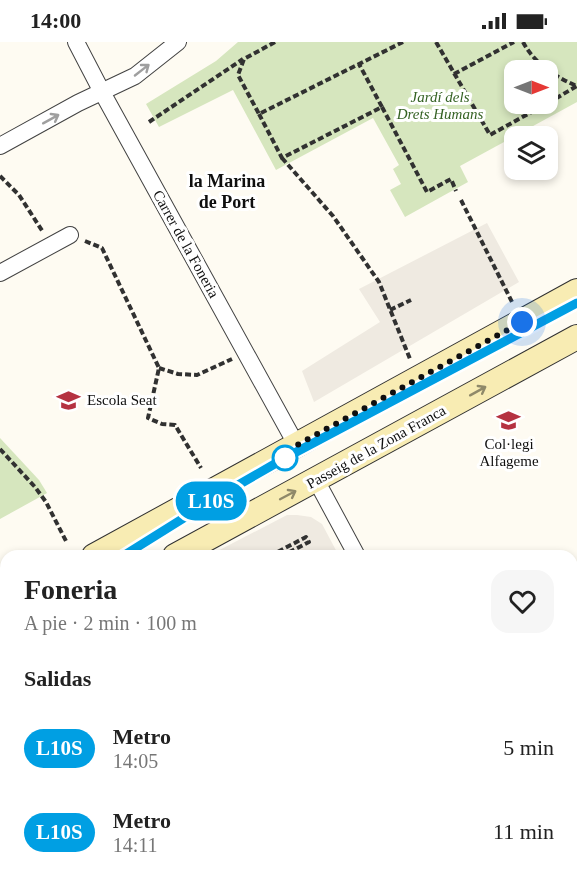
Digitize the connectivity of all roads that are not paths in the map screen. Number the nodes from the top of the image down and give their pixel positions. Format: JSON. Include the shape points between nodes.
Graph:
{"nodes":[{"id":1,"x":76,"y":42,"type":"edge"},
{"id":2,"x":178,"y":42,"type":"edge"},
{"id":3,"x":102,"y":92,"type":"junction"},
{"id":4,"x":0,"y":146,"type":"edge"},
{"id":5,"x":70,"y":235,"type":"road end"},
{"id":6,"x":0,"y":273,"type":"edge"},
{"id":7,"x":577,"y":291,"type":"edge"},
{"id":8,"x":577,"y":337,"type":"edge"},
{"id":9,"x":297,"y":446,"type":"junction"},
{"id":10,"x":316,"y":480,"type":"junction"},
{"id":11,"x":105,"y":550,"type":"edge"},
{"id":12,"x":186,"y":550,"type":"edge"},
{"id":13,"x":354,"y":550,"type":"edge"}],
"edges":[{"from":1,"to":3,"type":"street","name":"Carrer de la Foneria"},
{"from":3,"to":2,"type":"street","one_way":true,"via":[[135,76]]},
{"from":4,"to":3,"type":"street","one_way":true},
{"from":3,"to":9,"type":"street","name":"Carrer de la Foneria"},
{"from":5,"to":6,"type":"street"},
{"from":7,"to":9,"type":"main road"},
{"from":10,"to":8,"type":"main road","name":"Passeig de la Zona Franca","one_way":true},
{"from":9,"to":10,"type":"main road"},
{"from":9,"to":11,"type":"main road"},
{"from":12,"to":10,"type":"main road","name":"Passeig de la Zona Franca","one_way":true},
{"from":10,"to":13,"type":"street"}]}
